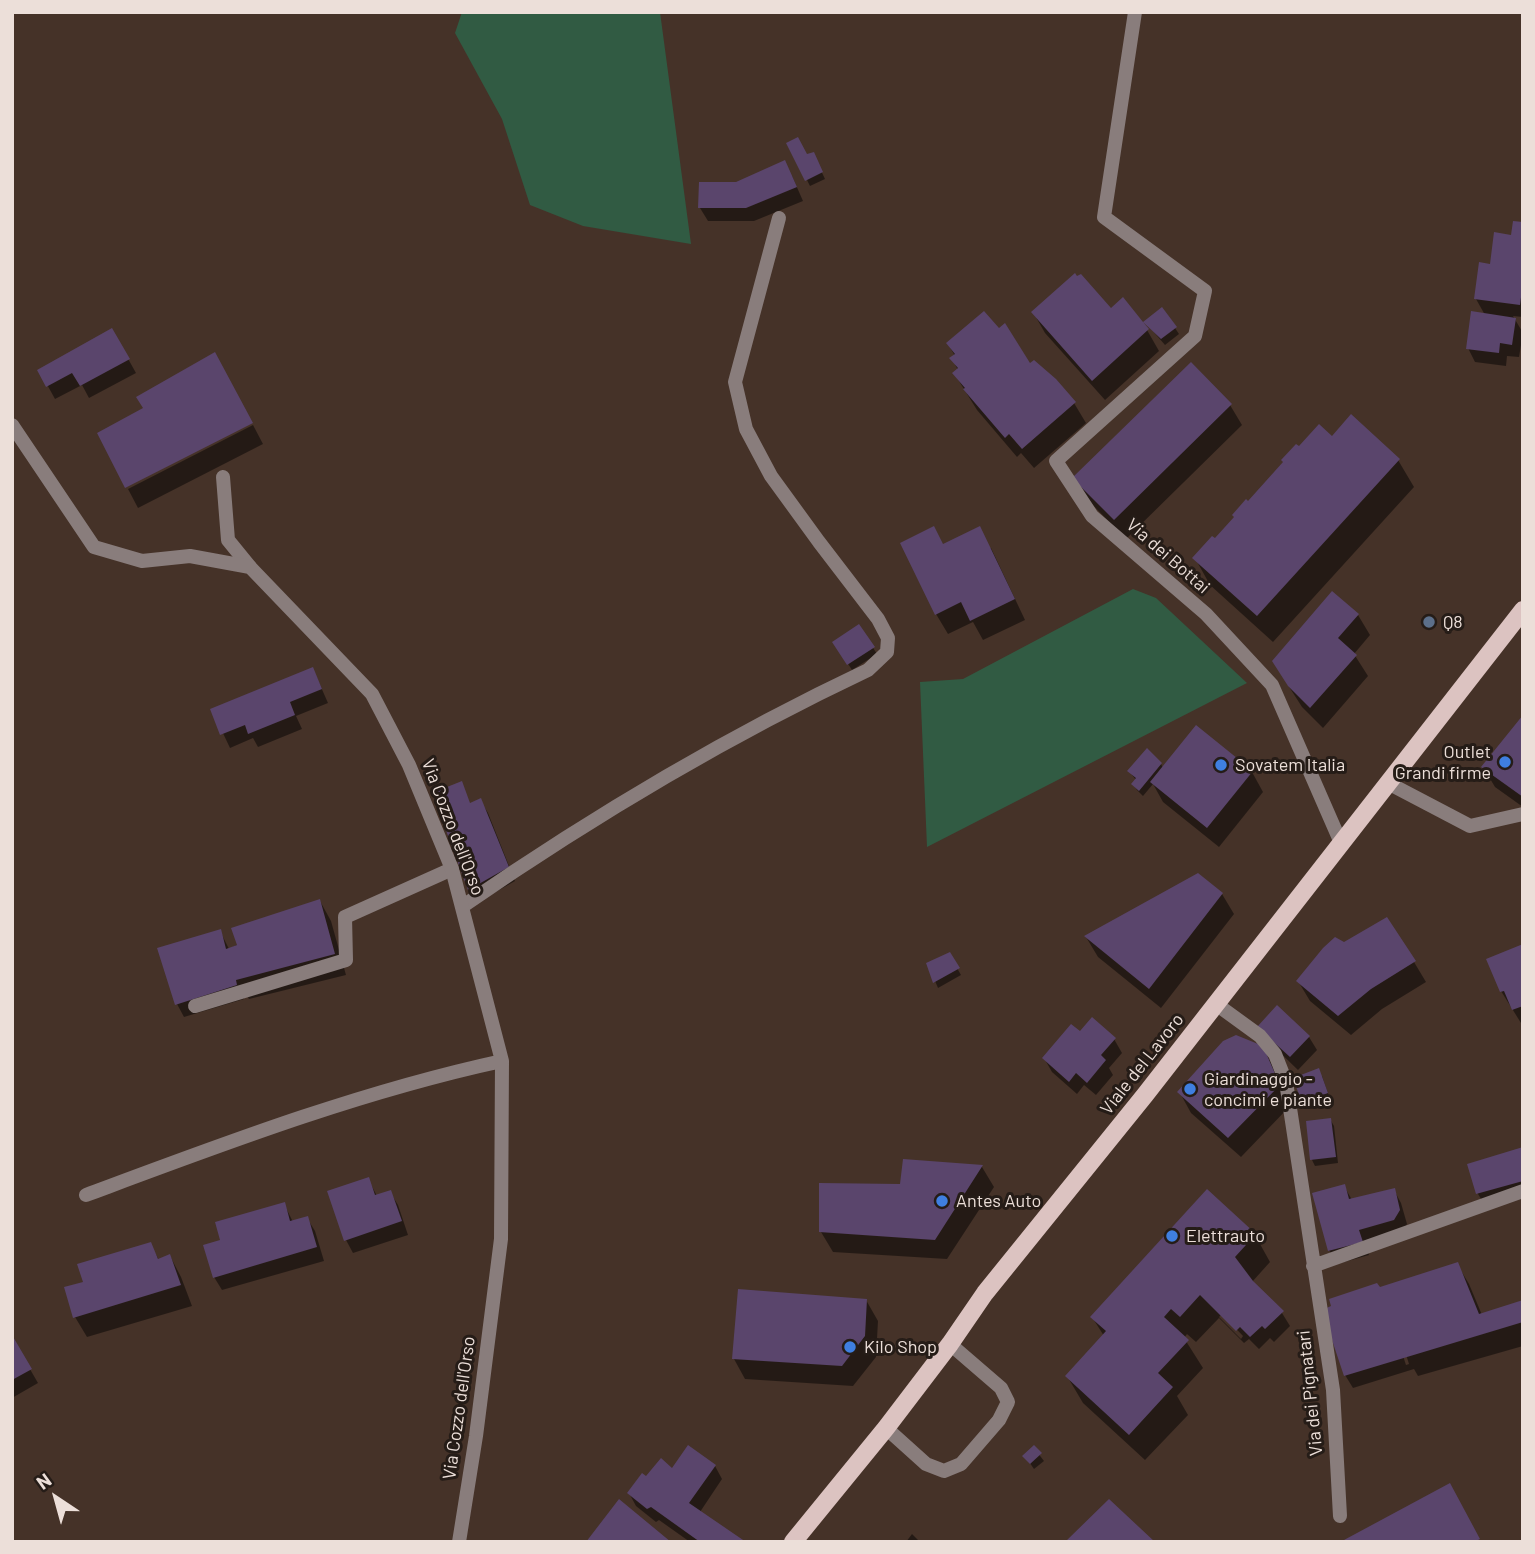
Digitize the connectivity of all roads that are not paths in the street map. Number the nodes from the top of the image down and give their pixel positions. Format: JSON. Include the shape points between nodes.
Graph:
{"nodes":[{"id":1,"x":1135,"y":12,"type":"edge"},
{"id":2,"x":779,"y":218,"type":"dead end"},
{"id":3,"x":12,"y":425,"type":"edge"},
{"id":4,"x":223,"y":477,"type":"dead end"},
{"id":5,"x":250,"y":567,"type":"junction"},
{"id":6,"x":1523,"y":610,"type":"edge"},
{"id":7,"x":1388,"y":783,"type":"junction"},
{"id":8,"x":1523,"y":814,"type":"edge"},
{"id":9,"x":1341,"y":844,"type":"junction"},
{"id":10,"x":452,"y":869,"type":"junction"},
{"id":11,"x":463,"y":905,"type":"junction"},
{"id":12,"x":1216,"y":1004,"type":"junction"},
{"id":13,"x":195,"y":1006,"type":"dead end"},
{"id":14,"x":502,"y":1061,"type":"junction"},
{"id":15,"x":1523,"y":1191,"type":"edge"},
{"id":16,"x":86,"y":1195,"type":"dead end"},
{"id":17,"x":1314,"y":1266,"type":"junction"},
{"id":18,"x":950,"y":1344,"type":"junction"},
{"id":19,"x":886,"y":1428,"type":"junction"},
{"id":20,"x":1340,"y":1516,"type":"dead end"},
{"id":21,"x":459,"y":1542,"type":"edge"},
{"id":22,"x":793,"y":1542,"type":"edge"}],
"edges":[{"from":1,"to":9,"type":"street","name":"Via dei Bottai","via":[[1104,217],[1205,291],[1195,336],[1056,461],[1092,516],[1206,614],[1272,685]]},
{"from":2,"to":11,"type":"street","via":[[735,382],[746,429],[771,476],[878,618],[888,638],[887,652],[868,670],[714,747],[531,858]]},
{"from":3,"to":5,"type":"street","via":[[94,547],[142,561],[190,556]]},
{"from":4,"to":5,"type":"street","name":"Via Cozzo dell'Orso","via":[[228,540]]},
{"from":5,"to":10,"type":"street","name":"Via Cozzo dell'Orso","via":[[372,694],[409,765]]},
{"from":6,"to":7,"type":"main road","name":"Viale del Lavoro"},
{"from":7,"to":8,"type":"street","via":[[1470,826]]},
{"from":7,"to":9,"type":"main road","name":"Viale del Lavoro"},
{"from":9,"to":12,"type":"main road","name":"Viale del Lavoro"},
{"from":10,"to":11,"type":"street","name":"Via Cozzo dell'Orso"},
{"from":10,"to":13,"type":"street","via":[[345,917],[346,960]]},
{"from":11,"to":14,"type":"street","name":"Via Cozzo dell'Orso"},
{"from":12,"to":17,"type":"street","name":"Via dei Pignatari","via":[[1260,1036],[1275,1054],[1286,1082]]},
{"from":12,"to":18,"type":"main road","name":"Viale del Lavoro","via":[[985,1293]]},
{"from":14,"to":16,"type":"street","via":[[433,1076],[282,1122]]},
{"from":14,"to":21,"type":"street","name":"Via Cozzo dell'Orso","via":[[501,1240]]},
{"from":15,"to":17,"type":"street"},
{"from":17,"to":20,"type":"street","name":"Via dei Pignatari","via":[[1333,1390]]},
{"from":18,"to":19,"type":"main road","name":"Viale del Lavoro"},
{"from":18,"to":19,"type":"street","via":[[1001,1388],[1008,1402],[999,1420],[961,1464],[944,1471],[926,1464]]},
{"from":19,"to":22,"type":"main road","name":"Viale del Lavoro"}]}
